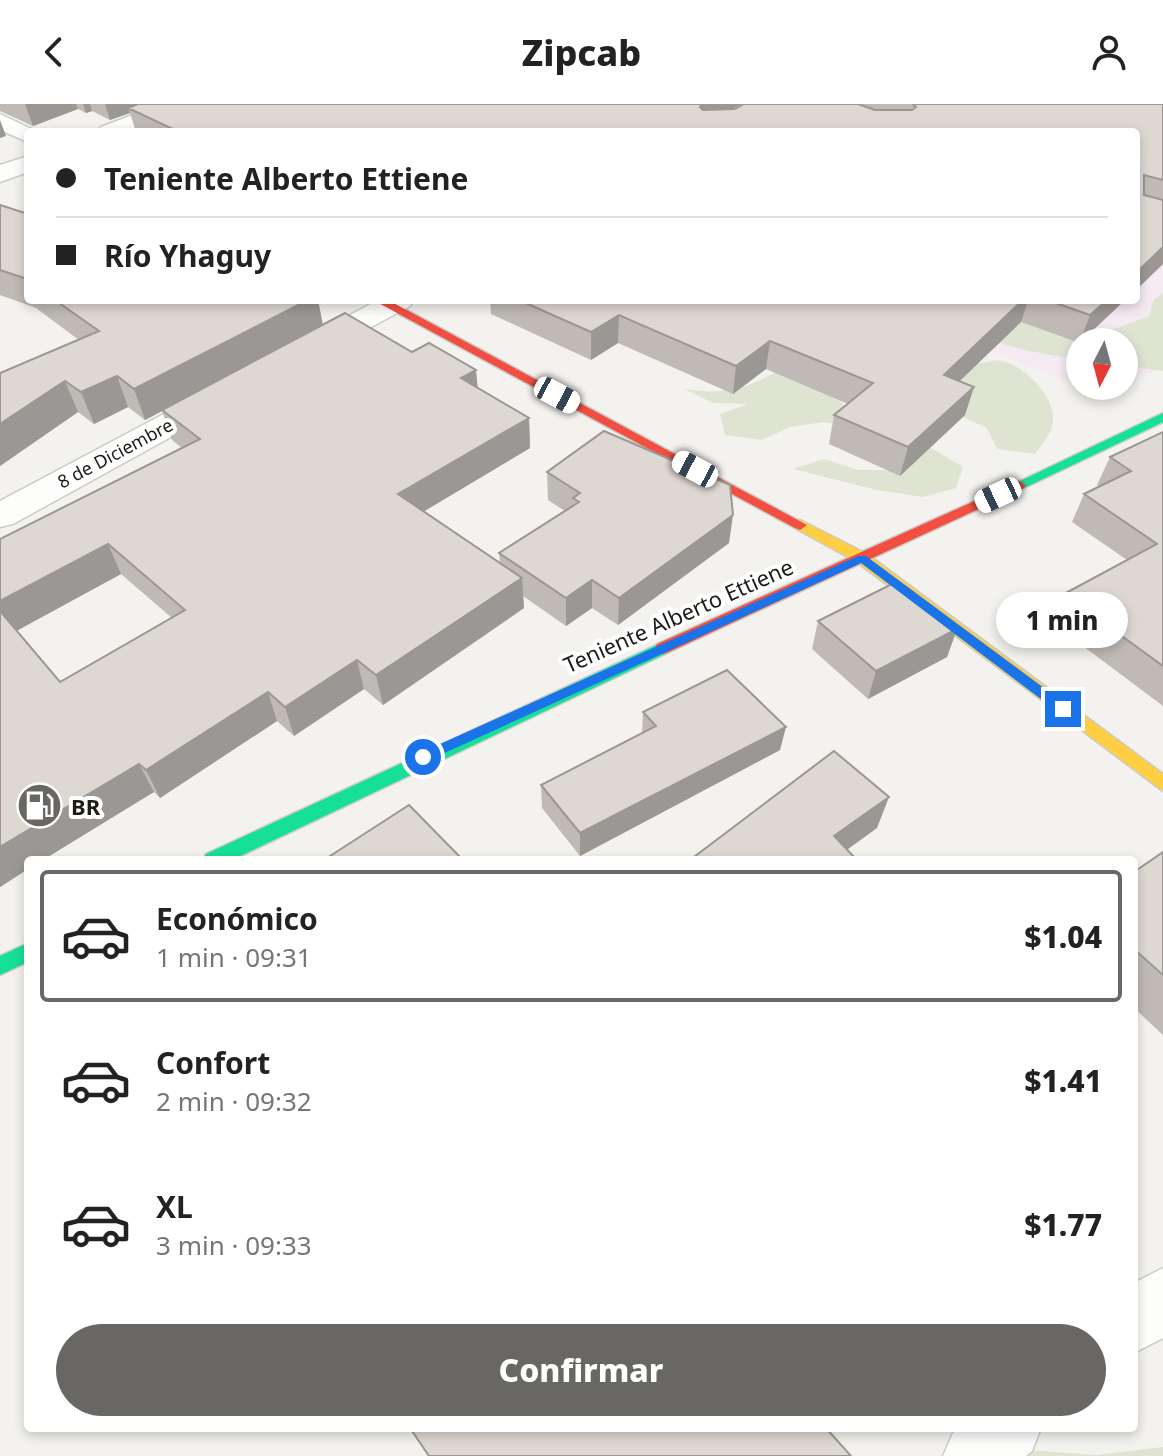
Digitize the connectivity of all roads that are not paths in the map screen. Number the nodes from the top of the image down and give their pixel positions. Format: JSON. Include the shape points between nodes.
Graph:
{"nodes":[{"id":1,"x":182,"y":104,"type":"edge"},
{"id":2,"x":0,"y":121,"type":"edge"},
{"id":3,"x":119,"y":128,"type":"edge"},
{"id":4,"x":24,"y":133,"type":"edge"},
{"id":5,"x":24,"y":165,"type":"edge"},
{"id":6,"x":0,"y":174,"type":"edge"},
{"id":7,"x":386,"y":304,"type":"edge"},
{"id":8,"x":394,"y":304,"type":"edge"},
{"id":9,"x":1163,"y":417,"type":"edge"},
{"id":10,"x":0,"y":516,"type":"edge"},
{"id":11,"x":862,"y":558,"type":"junction"},
{"id":12,"x":1163,"y":784,"type":"edge"},
{"id":13,"x":221,"y":856,"type":"edge"},
{"id":14,"x":24,"y":954,"type":"edge"},
{"id":15,"x":0,"y":966,"type":"edge"},
{"id":16,"x":1163,"y":1298,"type":"edge"},
{"id":17,"x":1138,"y":1320,"type":"edge"},
{"id":18,"x":1004,"y":1432,"type":"edge"},
{"id":19,"x":976,"y":1456,"type":"edge"}],
"edges":[{"from":1,"to":3,"type":"street"},
{"from":2,"to":4,"type":"street"},
{"from":5,"to":6,"type":"street"},
{"from":7,"to":10,"type":"street","name":"8 de Diciembre"},
{"from":8,"to":11,"type":"main road"},
{"from":9,"to":11,"type":"main road","name":"Teniente Alberto Ettiene"},
{"from":11,"to":12,"type":"main road"},
{"from":11,"to":13,"type":"main road","name":"Teniente Alberto Ettiene","via":[[451,744]]},
{"from":14,"to":15,"type":"main road"},
{"from":16,"to":17,"type":"street"},
{"from":18,"to":19,"type":"street"}]}
